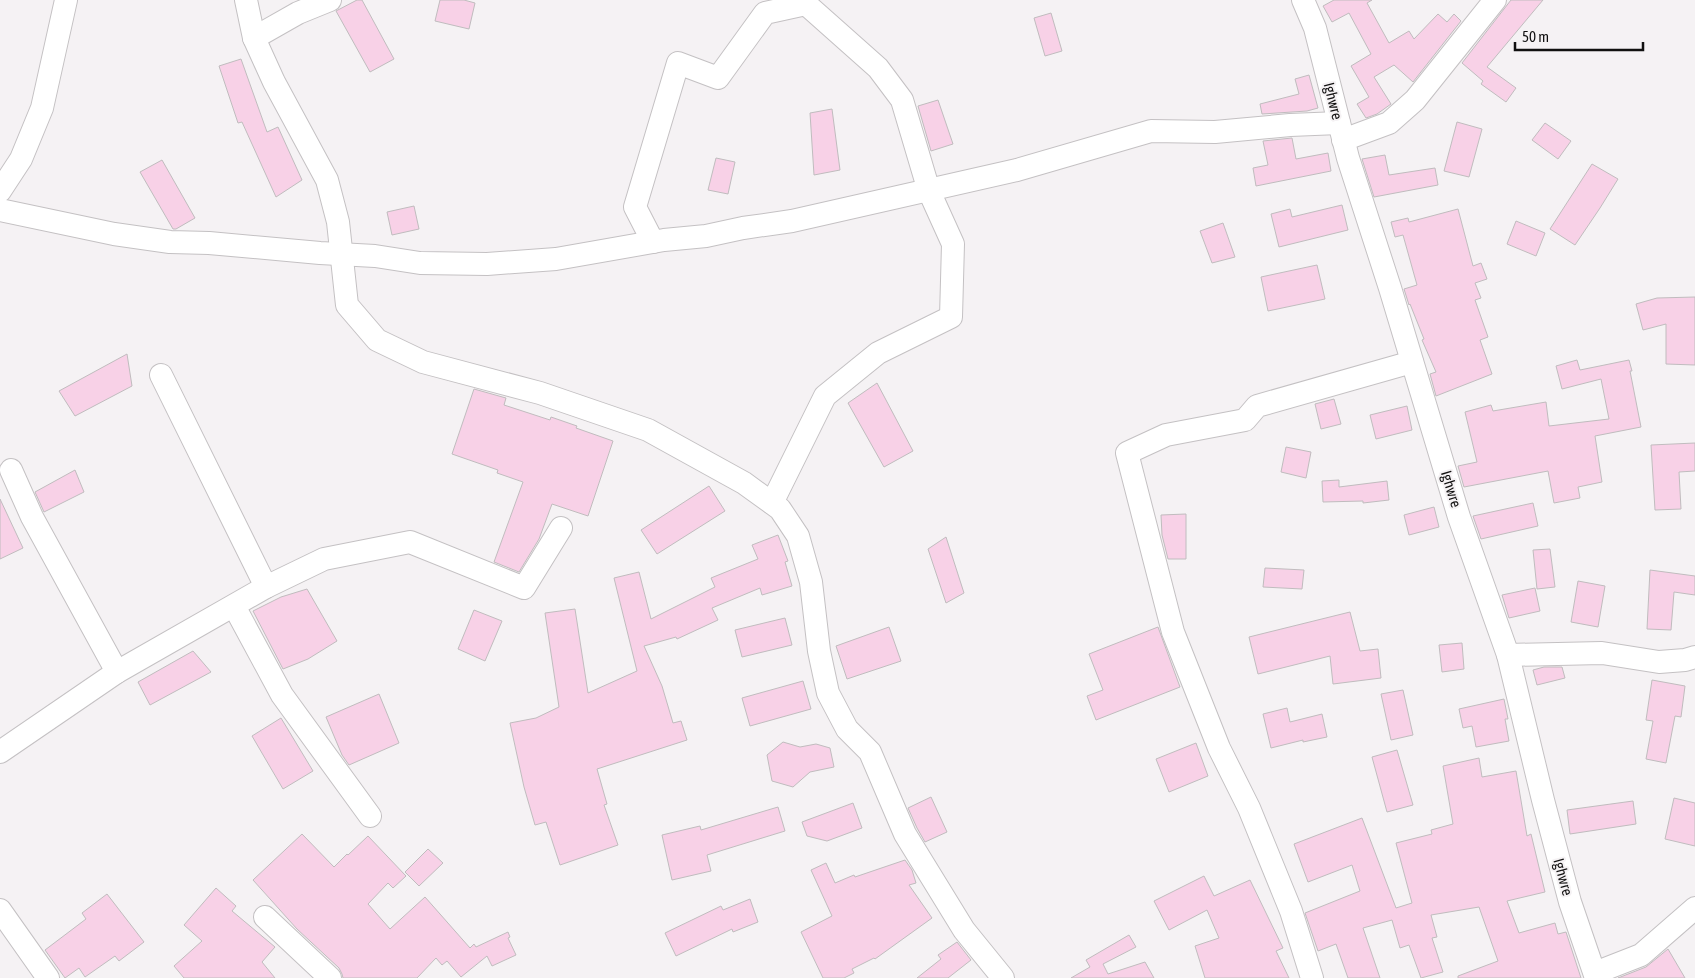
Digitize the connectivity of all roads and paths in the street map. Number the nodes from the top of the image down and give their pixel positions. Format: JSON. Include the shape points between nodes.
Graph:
{"nodes":[{"id":1,"x":66,"y":0,"type":"edge"},
{"id":2,"x":246,"y":0,"type":"edge"},
{"id":3,"x":330,"y":0,"type":"edge"},
{"id":4,"x":1302,"y":0,"type":"edge"},
{"id":5,"x":1495,"y":0,"type":"edge"},
{"id":6,"x":254,"y":38,"type":"junction"},
{"id":7,"x":1341,"y":131,"type":"junction"},
{"id":8,"x":929,"y":191,"type":"junction"},
{"id":9,"x":0,"y":195,"type":"edge"},
{"id":10,"x":653,"y":242,"type":"junction"},
{"id":11,"x":342,"y":254,"type":"junction"},
{"id":12,"x":1412,"y":362,"type":"junction"},
{"id":13,"x":161,"y":375,"type":"dead end"},
{"id":14,"x":11,"y":470,"type":"dead end"},
{"id":15,"x":772,"y":503,"type":"junction"},
{"id":16,"x":560,"y":528,"type":"dead end"},
{"id":17,"x":266,"y":587,"type":"junction"},
{"id":18,"x":234,"y":606,"type":"junction"},
{"id":19,"x":1508,"y":655,"type":"junction"},
{"id":20,"x":1695,"y":657,"type":"edge"},
{"id":21,"x":117,"y":672,"type":"junction"},
{"id":22,"x":0,"y":752,"type":"edge"},
{"id":23,"x":370,"y":816,"type":"dead end"},
{"id":24,"x":1695,"y":908,"type":"edge"},
{"id":25,"x":0,"y":910,"type":"edge"},
{"id":26,"x":265,"y":917,"type":"dead end"},
{"id":27,"x":1596,"y":976,"type":"edge"},
{"id":28,"x":48,"y":978,"type":"edge"},
{"id":29,"x":330,"y":978,"type":"edge"},
{"id":30,"x":1003,"y":978,"type":"edge"},
{"id":31,"x":1312,"y":978,"type":"edge"}],
"edges":[{"from":1,"to":9,"type":"street","via":[[42,108],[21,159]]},
{"from":2,"to":6,"type":"street"},
{"from":3,"to":6,"type":"street","via":[[298,13]]},
{"from":4,"to":7,"type":"street","name":"Ighwre","via":[[1315,28]]},
{"from":5,"to":7,"type":"street","via":[[1414,100],[1389,123]]},
{"from":6,"to":11,"type":"street","via":[[326,180],[338,222]]},
{"from":7,"to":8,"type":"street","via":[[1290,125],[1215,132],[1151,131],[1017,170]]},
{"from":7,"to":12,"type":"street","name":"Ighwre"},
{"from":8,"to":10,"type":"street","via":[[792,221]]},
{"from":8,"to":10,"type":"street","via":[[902,100],[878,68],[806,4],[765,12],[718,78],[678,63],[635,207]]},
{"from":8,"to":15,"type":"street","via":[[953,244],[951,317],[878,353],[825,396]]},
{"from":9,"to":11,"type":"street","via":[[114,234],[170,242]]},
{"from":10,"to":11,"type":"street","via":[[556,258],[486,264],[420,263]]},
{"from":11,"to":15,"type":"street","via":[[347,305],[377,340],[423,362],[540,393],[648,430],[744,483]]},
{"from":12,"to":19,"type":"street","name":"Ighwre","via":[[1460,517]]},
{"from":12,"to":31,"type":"street","via":[[1257,406],[1245,420],[1166,435],[1127,453],[1173,632],[1219,748],[1249,808],[1291,910]]},
{"from":13,"to":17,"type":"street"},
{"from":14,"to":21,"type":"street","via":[[32,517]]},
{"from":15,"to":30,"type":"street","via":[[780,509],[798,536],[810,582],[828,693],[847,729],[870,752],[905,834],[964,930]]},
{"from":16,"to":17,"type":"street","via":[[524,588],[410,542],[324,558]]},
{"from":17,"to":18,"type":"street"},
{"from":18,"to":21,"type":"street"},
{"from":18,"to":23,"type":"street","via":[[282,696]]},
{"from":19,"to":20,"type":"street","via":[[1602,653],[1659,662]]},
{"from":19,"to":27,"type":"street","name":"Ighwre","via":[[1570,902]]},
{"from":21,"to":22,"type":"street"},
{"from":24,"to":27,"type":"street","via":[[1641,955]]},
{"from":25,"to":28,"type":"street"},
{"from":26,"to":29,"type":"street"}]}
